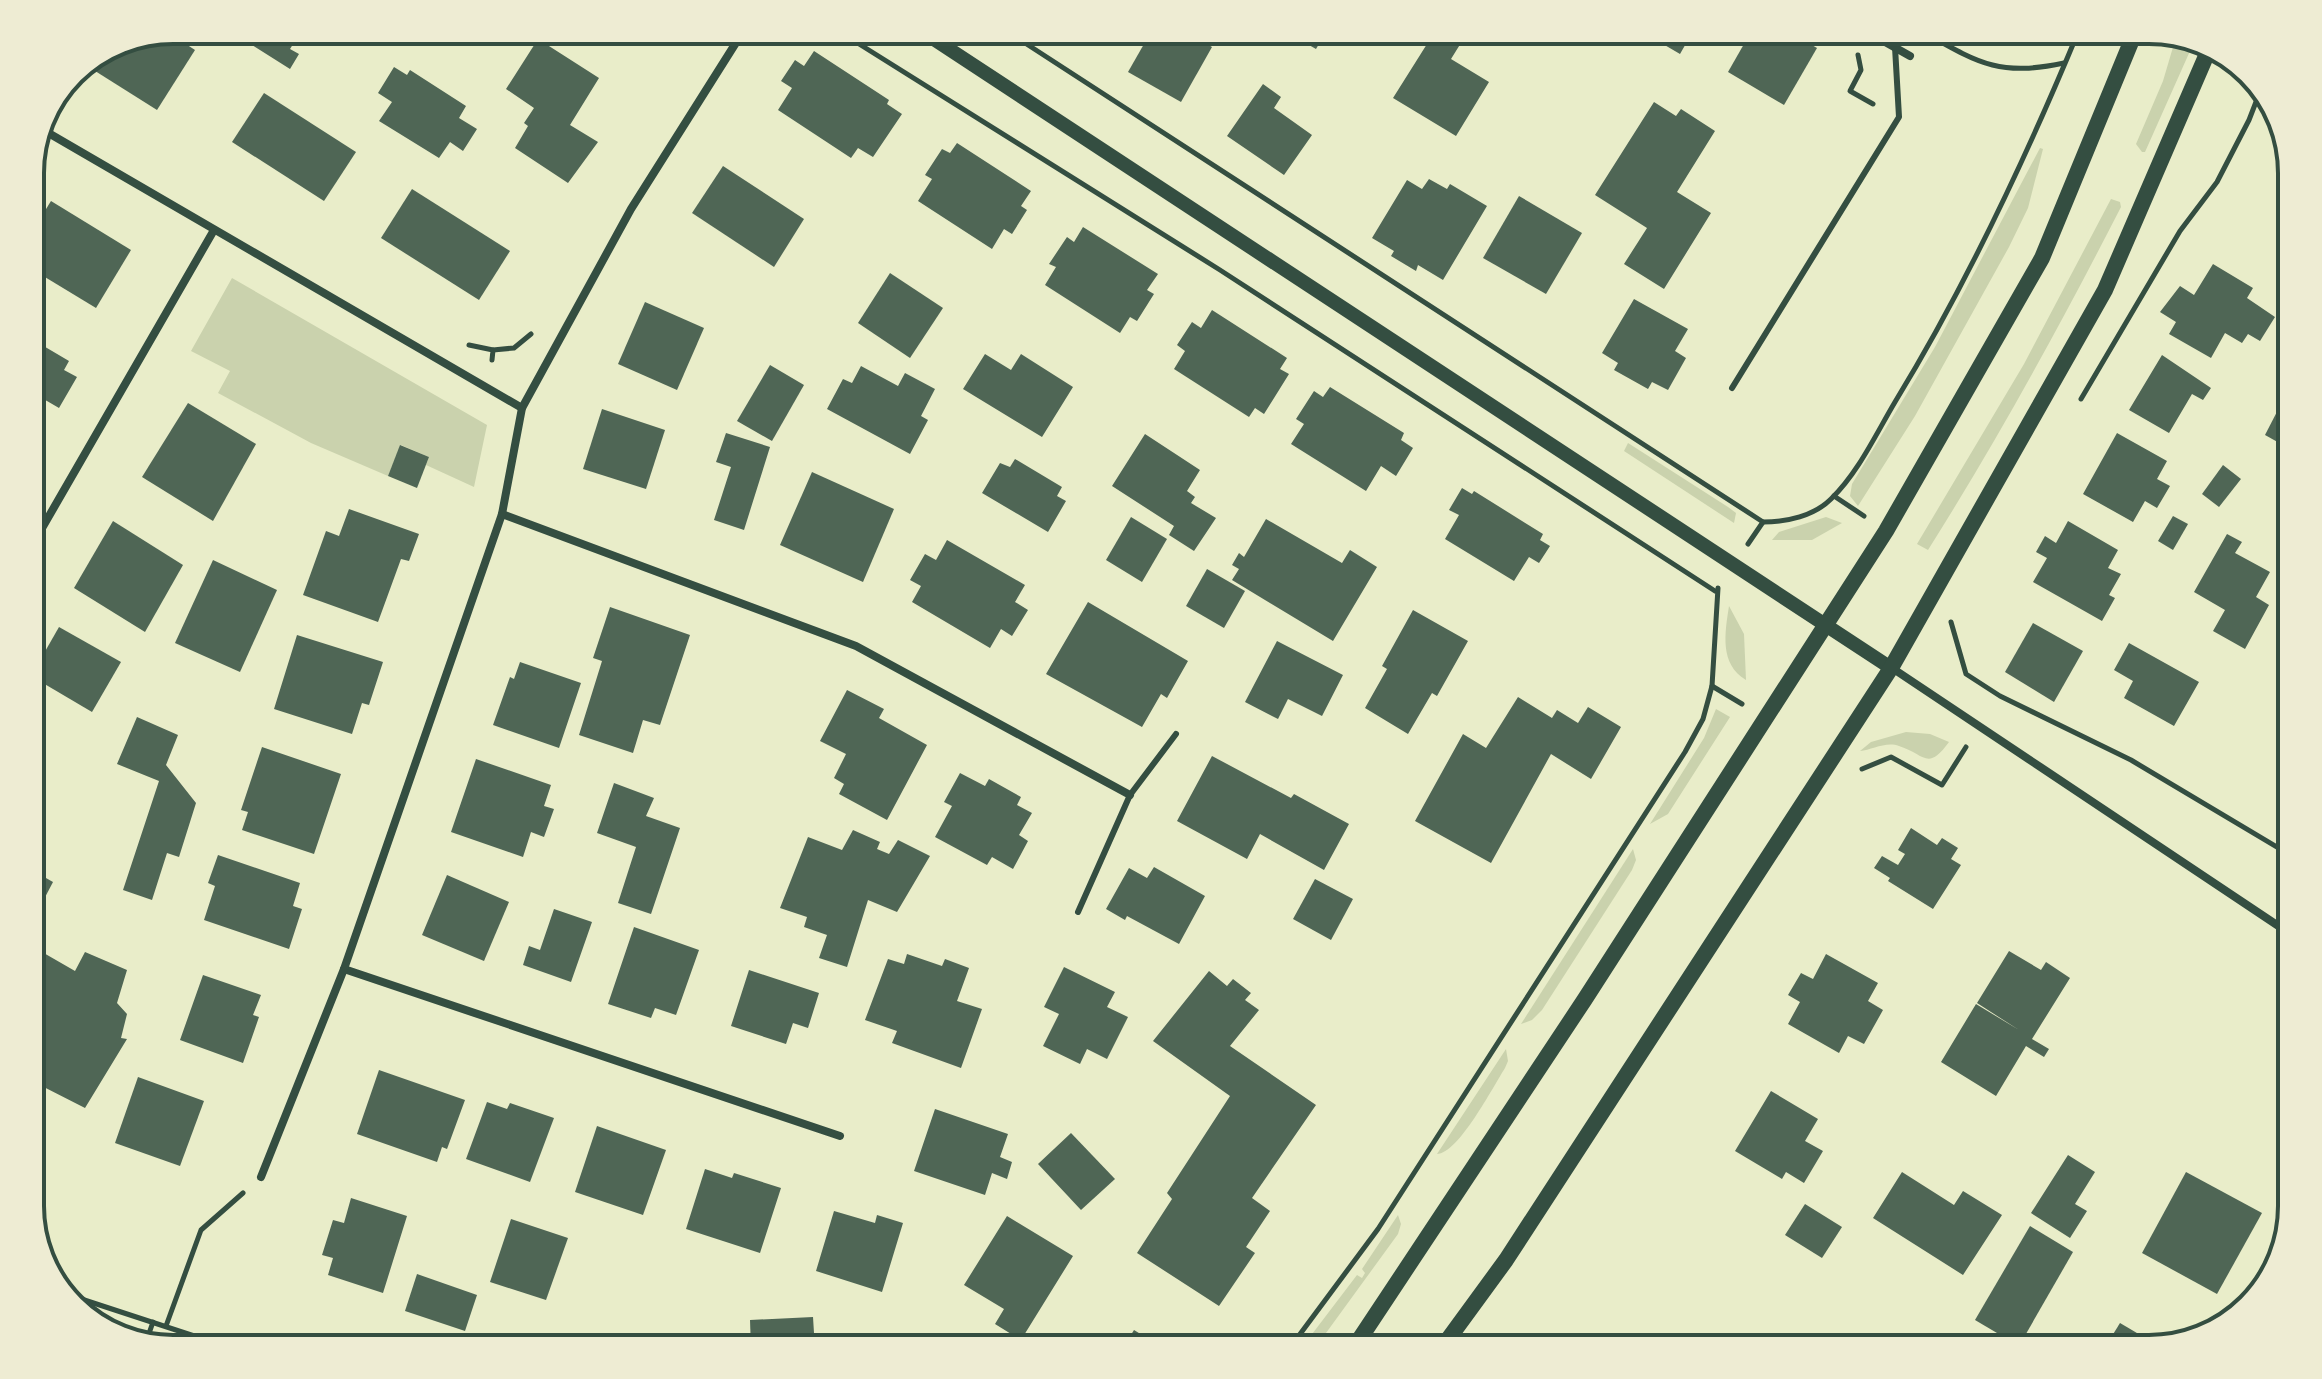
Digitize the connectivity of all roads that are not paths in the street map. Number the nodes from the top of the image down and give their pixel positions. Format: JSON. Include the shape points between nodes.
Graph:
{"nodes":[{"id":1,"x":735,"y":44,"type":"edge"},
{"id":2,"x":941,"y":44,"type":"edge"},
{"id":3,"x":1890,"y":44,"type":"edge"},
{"id":4,"x":2130,"y":44,"type":"edge"},
{"id":5,"x":1895,"y":47,"type":"junction"},
{"id":6,"x":1910,"y":56,"type":"dead end"},
{"id":7,"x":2205,"y":57,"type":"edge"},
{"id":8,"x":50,"y":134,"type":"edge"},
{"id":9,"x":214,"y":230,"type":"junction"},
{"id":10,"x":1732,"y":388,"type":"dead end"},
{"id":11,"x":522,"y":408,"type":"junction"},
{"id":12,"x":502,"y":514,"type":"junction"},
{"id":13,"x":44,"y":525,"type":"edge"},
{"id":14,"x":1826,"y":625,"type":"junction"},
{"id":15,"x":1891,"y":668,"type":"junction"},
{"id":16,"x":1176,"y":734,"type":"dead end"},
{"id":17,"x":1130,"y":795,"type":"junction"},
{"id":18,"x":1078,"y":912,"type":"dead end"},
{"id":19,"x":2278,"y":926,"type":"edge"},
{"id":20,"x":344,"y":969,"type":"junction"},
{"id":21,"x":840,"y":1136,"type":"dead end"},
{"id":22,"x":261,"y":1177,"type":"road end"},
{"id":23,"x":1362,"y":1335,"type":"edge"},
{"id":24,"x":1451,"y":1335,"type":"edge"}],
"edges":[{"from":1,"to":11,"type":"street","via":[[631,209]]},
{"from":2,"to":14,"type":"street"},
{"from":3,"to":5,"type":"street"},
{"from":4,"to":14,"type":"main road","via":[[2042,258],[1886,531]]},
{"from":5,"to":6,"type":"street"},
{"from":5,"to":10,"type":"lane","via":[[1899,117]]},
{"from":7,"to":15,"type":"main road","via":[[2105,290]]},
{"from":8,"to":9,"type":"street"},
{"from":9,"to":11,"type":"street"},
{"from":9,"to":13,"type":"street"},
{"from":11,"to":12,"type":"street"},
{"from":12,"to":17,"type":"street","via":[[856,646]]},
{"from":12,"to":20,"type":"street"},
{"from":14,"to":15,"type":"street"},
{"from":14,"to":23,"type":"main road"},
{"from":15,"to":19,"type":"street"},
{"from":15,"to":24,"type":"main road","via":[[1531,1223]]},
{"from":16,"to":17,"type":"lane"},
{"from":17,"to":18,"type":"lane"},
{"from":20,"to":21,"type":"street"},
{"from":20,"to":22,"type":"street"}]}
